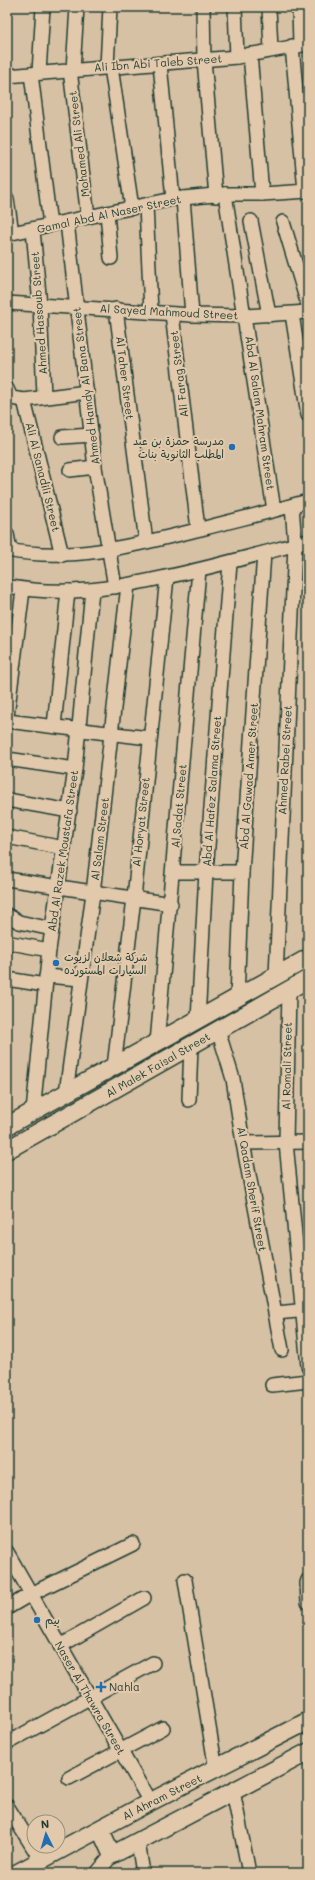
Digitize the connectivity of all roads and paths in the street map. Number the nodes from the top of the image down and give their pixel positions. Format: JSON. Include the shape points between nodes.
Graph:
{"nodes":[{"id":1,"x":43,"y":7,"type":"edge"},
{"id":2,"x":77,"y":7,"type":"edge"},
{"id":3,"x":110,"y":7,"type":"edge"},
{"id":4,"x":203,"y":7,"type":"edge"},
{"id":5,"x":236,"y":7,"type":"edge"},
{"id":6,"x":269,"y":7,"type":"edge"},
{"id":7,"x":299,"y":7,"type":"edge"},
{"id":8,"x":300,"y":45,"type":"edge"},
{"id":9,"x":270,"y":50,"type":"junction"},
{"id":10,"x":243,"y":55,"type":"junction"},
{"id":11,"x":204,"y":60,"type":"junction"},
{"id":12,"x":160,"y":64,"type":"junction"},
{"id":13,"x":109,"y":67,"type":"junction"},
{"id":14,"x":72,"y":70,"type":"junction"},
{"id":15,"x":35,"y":73,"type":"junction"},
{"id":16,"x":7,"y":76,"type":"edge"},
{"id":17,"x":307,"y":191,"type":"edge"},
{"id":18,"x":262,"y":194,"type":"junction"},
{"id":19,"x":221,"y":195,"type":"junction"},
{"id":20,"x":7,"y":199,"type":"edge"},
{"id":21,"x":178,"y":199,"type":"junction"},
{"id":22,"x":146,"y":205,"type":"junction"},
{"id":23,"x":132,"y":208,"type":"junction"},
{"id":24,"x":107,"y":213,"type":"junction"},
{"id":25,"x":88,"y":217,"type":"junction"},
{"id":26,"x":251,"y":221,"type":"dead end"},
{"id":27,"x":67,"y":222,"type":"junction"},
{"id":28,"x":283,"y":222,"type":"dead end"},
{"id":29,"x":50,"y":225,"type":"junction"},
{"id":30,"x":33,"y":230,"type":"junction"},
{"id":31,"x":10,"y":234,"type":"edge"},
{"id":32,"x":110,"y":258,"type":"dead end"},
{"id":33,"x":7,"y":304,"type":"edge"},
{"id":34,"x":40,"y":305,"type":"junction"},
{"id":35,"x":308,"y":305,"type":"edge"},
{"id":36,"x":76,"y":307,"type":"junction"},
{"id":37,"x":116,"y":309,"type":"junction"},
{"id":38,"x":151,"y":312,"type":"junction"},
{"id":39,"x":308,"y":312,"type":"edge"},
{"id":40,"x":172,"y":314,"type":"junction"},
{"id":41,"x":292,"y":314,"type":"junction"},
{"id":42,"x":192,"y":315,"type":"junction"},
{"id":43,"x":269,"y":315,"type":"junction"},
{"id":44,"x":245,"y":316,"type":"junction"},
{"id":45,"x":7,"y":390,"type":"edge"},
{"id":46,"x":87,"y":392,"type":"junction"},
{"id":47,"x":44,"y":396,"type":"junction"},
{"id":48,"x":24,"y":400,"type":"junction"},
{"id":49,"x":308,"y":415,"type":"edge"},
{"id":50,"x":92,"y":435,"type":"junction"},
{"id":51,"x":62,"y":437,"type":"dead end"},
{"id":52,"x":96,"y":467,"type":"junction"},
{"id":53,"x":70,"y":470,"type":"dead end"},
{"id":54,"x":308,"y":501,"type":"edge"},
{"id":55,"x":292,"y":506,"type":"junction"},
{"id":56,"x":274,"y":510,"type":"junction"},
{"id":57,"x":198,"y":529,"type":"junction"},
{"id":58,"x":7,"y":534,"type":"edge"},
{"id":59,"x":308,"y":541,"type":"edge"},
{"id":60,"x":146,"y":542,"type":"junction"},
{"id":61,"x":295,"y":544,"type":"junction"},
{"id":62,"x":9,"y":550,"type":"edge"},
{"id":63,"x":109,"y":550,"type":"junction"},
{"id":64,"x":264,"y":553,"type":"junction"},
{"id":65,"x":62,"y":555,"type":"junction"},
{"id":66,"x":230,"y":563,"type":"junction"},
{"id":67,"x":199,"y":570,"type":"junction"},
{"id":68,"x":167,"y":577,"type":"junction"},
{"id":69,"x":7,"y":586,"type":"edge"},
{"id":70,"x":121,"y":586,"type":"junction"},
{"id":71,"x":23,"y":590,"type":"junction"},
{"id":72,"x":92,"y":590,"type":"junction"},
{"id":73,"x":68,"y":591,"type":"junction"},
{"id":74,"x":7,"y":716,"type":"edge"},
{"id":75,"x":7,"y":721,"type":"edge"},
{"id":76,"x":54,"y":726,"type":"junction"},
{"id":77,"x":78,"y":729,"type":"junction"},
{"id":78,"x":112,"y":733,"type":"junction"},
{"id":79,"x":149,"y":738,"type":"junction"},
{"id":80,"x":7,"y":760,"type":"edge"},
{"id":81,"x":76,"y":769,"type":"junction"},
{"id":82,"x":7,"y":800,"type":"edge"},
{"id":83,"x":70,"y":812,"type":"junction"},
{"id":84,"x":7,"y":837,"type":"edge"},
{"id":85,"x":64,"y":848,"type":"junction"},
{"id":86,"x":174,"y":872,"type":"junction"},
{"id":87,"x":206,"y":872,"type":"junction"},
{"id":88,"x":242,"y":872,"type":"junction"},
{"id":89,"x":7,"y":879,"type":"edge"},
{"id":90,"x":58,"y":887,"type":"junction"},
{"id":91,"x":93,"y":893,"type":"junction"},
{"id":92,"x":134,"y":898,"type":"junction"},
{"id":93,"x":171,"y":904,"type":"junction"},
{"id":94,"x":7,"y":915,"type":"edge"},
{"id":95,"x":52,"y":929,"type":"junction"},
{"id":96,"x":11,"y":943,"type":"dead end"},
{"id":97,"x":49,"y":950,"type":"junction"},
{"id":98,"x":308,"y":958,"type":"edge"},
{"id":99,"x":276,"y":976,"type":"junction"},
{"id":100,"x":7,"y":979,"type":"edge"},
{"id":101,"x":81,"y":979,"type":"junction"},
{"id":102,"x":308,"y":979,"type":"edge"},
{"id":103,"x":45,"y":980,"type":"junction"},
{"id":104,"x":289,"y":989,"type":"junction"},
{"id":105,"x":237,"y":998,"type":"junction"},
{"id":106,"x":198,"y":1020,"type":"junction"},
{"id":107,"x":218,"y":1030,"type":"junction"},
{"id":108,"x":157,"y":1042,"type":"junction"},
{"id":109,"x":191,"y":1046,"type":"junction"},
{"id":110,"x":114,"y":1067,"type":"junction"},
{"id":111,"x":66,"y":1093,"type":"junction"},
{"id":112,"x":189,"y":1100,"type":"dead end"},
{"id":113,"x":33,"y":1112,"type":"junction"},
{"id":114,"x":7,"y":1126,"type":"edge"},
{"id":115,"x":308,"y":1142,"type":"edge"},
{"id":116,"x":243,"y":1143,"type":"junction"},
{"id":117,"x":286,"y":1143,"type":"junction"},
{"id":118,"x":10,"y":1145,"type":"edge"},
{"id":119,"x":305,"y":1310,"type":"edge"},
{"id":120,"x":276,"y":1313,"type":"junction"},
{"id":121,"x":282,"y":1350,"type":"dead end"},
{"id":122,"x":308,"y":1366,"type":"edge"},
{"id":123,"x":308,"y":1382,"type":"edge"},
{"id":124,"x":272,"y":1385,"type":"dead end"},
{"id":125,"x":133,"y":1544,"type":"dead end"},
{"id":126,"x":7,"y":1552,"type":"edge"},
{"id":127,"x":185,"y":1580,"type":"dead end"},
{"id":128,"x":308,"y":1580,"type":"edge"},
{"id":129,"x":31,"y":1594,"type":"junction"},
{"id":130,"x":144,"y":1598,"type":"dead end"},
{"id":131,"x":308,"y":1602,"type":"edge"},
{"id":132,"x":7,"y":1608,"type":"edge"},
{"id":133,"x":60,"y":1646,"type":"junction"},
{"id":134,"x":153,"y":1663,"type":"dead end"},
{"id":135,"x":90,"y":1697,"type":"junction"},
{"id":136,"x":308,"y":1721,"type":"edge"},
{"id":137,"x":163,"y":1728,"type":"dead end"},
{"id":138,"x":7,"y":1743,"type":"edge"},
{"id":139,"x":120,"y":1751,"type":"junction"},
{"id":140,"x":308,"y":1752,"type":"edge"},
{"id":141,"x":216,"y":1770,"type":"junction"},
{"id":142,"x":69,"y":1778,"type":"dead end"},
{"id":143,"x":233,"y":1791,"type":"junction"},
{"id":144,"x":150,"y":1802,"type":"junction"},
{"id":145,"x":7,"y":1806,"type":"edge"},
{"id":146,"x":100,"y":1829,"type":"junction"},
{"id":147,"x":138,"y":1842,"type":"junction"},
{"id":148,"x":112,"y":1855,"type":"junction"},
{"id":149,"x":41,"y":1860,"type":"junction"},
{"id":150,"x":17,"y":1873,"type":"edge"},
{"id":151,"x":97,"y":1873,"type":"edge"},
{"id":152,"x":143,"y":1873,"type":"edge"},
{"id":153,"x":249,"y":1873,"type":"edge"}],
"edges":[{"from":1,"to":15,"type":"street"},
{"from":2,"to":14,"type":"street","name":"Mohamed Ali Street"},
{"from":3,"to":13,"type":"street"},
{"from":4,"to":11,"type":"street","name":"Abd Al Salam Mahram Street"},
{"from":5,"to":10,"type":"street"},
{"from":6,"to":9,"type":"street"},
{"from":7,"to":8,"type":"street"},
{"from":8,"to":9,"type":"street","name":"Ali Ibn Abi Taleb Street"},
{"from":8,"to":17,"type":"street"},
{"from":9,"to":10,"type":"street","name":"Ali Ibn Abi Taleb Street"},
{"from":10,"to":11,"type":"street","name":"Ali Ibn Abi Taleb Street"},
{"from":10,"to":18,"type":"street"},
{"from":11,"to":12,"type":"street","name":"Ali Ibn Abi Taleb Street"},
{"from":11,"to":19,"type":"street","name":"Abd Al Salam Mahram Street"},
{"from":12,"to":13,"type":"street","name":"Ali Ibn Abi Taleb Street"},
{"from":12,"to":21,"type":"street"},
{"from":13,"to":14,"type":"street","name":"Ali Ibn Abi Taleb Street"},
{"from":13,"to":23,"type":"street"},
{"from":14,"to":15,"type":"street","name":"Ali Ibn Abi Taleb Street"},
{"from":14,"to":25,"type":"street","name":"Mohamed Ali Street"},
{"from":15,"to":16,"type":"street","name":"Ali Ibn Abi Taleb Street"},
{"from":15,"to":29,"type":"street"},
{"from":17,"to":18,"type":"street","name":"Gamal Abd Al Naser Street"},
{"from":18,"to":19,"type":"street","name":"Gamal Abd Al Naser Street"},
{"from":19,"to":21,"type":"street","name":"Gamal Abd Al Naser Street"},
{"from":19,"to":44,"type":"street","name":"Abd Al Salam Mahram Street"},
{"from":20,"to":31,"type":"street"},
{"from":21,"to":22,"type":"street","name":"Gamal Abd Al Naser Street"},
{"from":21,"to":42,"type":"street"},
{"from":22,"to":23,"type":"street","name":"Gamal Abd Al Naser Street"},
{"from":22,"to":38,"type":"street"},
{"from":23,"to":24,"type":"street","name":"Gamal Abd Al Naser Street"},
{"from":24,"to":25,"type":"street","name":"Gamal Abd Al Naser Street"},
{"from":24,"to":32,"type":"street"},
{"from":25,"to":27,"type":"street","name":"Gamal Abd Al Naser Street"},
{"from":26,"to":43,"type":"street"},
{"from":27,"to":29,"type":"street","name":"Gamal Abd Al Naser Street"},
{"from":27,"to":36,"type":"street","name":"Ahmed Hamdy Al Bana Street"},
{"from":28,"to":35,"type":"street"},
{"from":29,"to":30,"type":"street","name":"Gamal Abd Al Naser Street"},
{"from":30,"to":31,"type":"street","name":"Gamal Abd Al Naser Street"},
{"from":30,"to":34,"type":"street","name":"Ahmed Hassoub Street"},
{"from":33,"to":34,"type":"street","name":"Al Sayed Mahmoud Street"},
{"from":34,"to":36,"type":"street","name":"Al Sayed Mahmoud Street"},
{"from":34,"to":47,"type":"street","name":"Ahmed Hassoub Street"},
{"from":36,"to":37,"type":"street","name":"Al Sayed Mahmoud Street"},
{"from":36,"to":46,"type":"street","name":"Ahmed Hamdy Al Bana Street"},
{"from":37,"to":38,"type":"street","name":"Al Sayed Mahmoud Street"},
{"from":37,"to":60,"type":"street","name":"Al Taher Street"},
{"from":38,"to":40,"type":"street","name":"Al Sayed Mahmoud Street"},
{"from":39,"to":41,"type":"street","name":"Al Sayed Mahmoud Street"},
{"from":40,"to":42,"type":"street","name":"Al Sayed Mahmoud Street"},
{"from":40,"to":57,"type":"street","name":"Ali Farag Street"},
{"from":41,"to":43,"type":"street","name":"Al Sayed Mahmoud Street"},
{"from":41,"to":49,"type":"street"},
{"from":42,"to":44,"type":"street","name":"Al Sayed Mahmoud Street"},
{"from":43,"to":44,"type":"street","name":"Al Sayed Mahmoud Street"},
{"from":44,"to":56,"type":"street","name":"Abd Al Salam Mahram Street"},
{"from":45,"to":48,"type":"street","via":[[11,398]]},
{"from":46,"to":47,"type":"street"},
{"from":46,"to":50,"type":"street","name":"Ahmed Hamdy Al Bana Street"},
{"from":47,"to":48,"type":"street"},
{"from":48,"to":65,"type":"street","name":"Ali Al Sanadili Street"},
{"from":50,"to":51,"type":"street"},
{"from":50,"to":52,"type":"street","name":"Ahmed Hamdy Al Bana Street"},
{"from":52,"to":53,"type":"street"},
{"from":52,"to":63,"type":"street","name":"Ahmed Hamdy Al Bana Street"},
{"from":54,"to":55,"type":"street"},
{"from":55,"to":56,"type":"street"},
{"from":55,"to":61,"type":"street","name":"Ahmed Rabei Street"},
{"from":56,"to":57,"type":"street"},
{"from":57,"to":60,"type":"street"},
{"from":58,"to":62,"type":"street"},
{"from":59,"to":61,"type":"street"},
{"from":60,"to":63,"type":"street"},
{"from":61,"to":64,"type":"street"},
{"from":61,"to":99,"type":"street","name":"Ahmed Rabei Street"},
{"from":62,"to":65,"type":"street"},
{"from":63,"to":65,"type":"street"},
{"from":63,"to":70,"type":"street","name":"Ahmed Hamdy Al Bana Street"},
{"from":64,"to":66,"type":"street"},
{"from":64,"to":88,"type":"street","name":"Abd Al Gawad Amer Street"},
{"from":66,"to":67,"type":"street"},
{"from":66,"to":87,"type":"street","name":"Abd Al Hafez Salama Street"},
{"from":67,"to":68,"type":"street"},
{"from":67,"to":86,"type":"street","name":"Al Sadat Street"},
{"from":68,"to":70,"type":"street"},
{"from":68,"to":79,"type":"street","name":"Al Horyat Street"},
{"from":69,"to":71,"type":"street"},
{"from":70,"to":72,"type":"street"},
{"from":70,"to":78,"type":"street","name":"Al Salam Street"},
{"from":71,"to":73,"type":"street"},
{"from":71,"to":74,"type":"street"},
{"from":72,"to":73,"type":"street"},
{"from":72,"to":77,"type":"street","name":"Abd Al Razek Moustafa Street"},
{"from":73,"to":76,"type":"street"},
{"from":75,"to":76,"type":"street"},
{"from":76,"to":77,"type":"street"},
{"from":77,"to":78,"type":"street"},
{"from":77,"to":81,"type":"street","name":"Abd Al Razek Moustafa Street"},
{"from":78,"to":79,"type":"street"},
{"from":78,"to":91,"type":"street","name":"Al Salam Street"},
{"from":79,"to":92,"type":"street","name":"Al Horyat Street"},
{"from":80,"to":81,"type":"street"},
{"from":81,"to":83,"type":"street","name":"Abd Al Razek Moustafa Street"},
{"from":82,"to":83,"type":"street"},
{"from":83,"to":85,"type":"street","name":"Abd Al Razek Moustafa Street"},
{"from":84,"to":85,"type":"street"},
{"from":85,"to":90,"type":"street","name":"Abd Al Razek Moustafa Street"},
{"from":86,"to":87,"type":"street"},
{"from":86,"to":93,"type":"street","name":"Al Sadat Street"},
{"from":87,"to":88,"type":"street"},
{"from":87,"to":106,"type":"street","name":"Abd Al Hafez Salama Street"},
{"from":88,"to":105,"type":"street","name":"Abd Al Gawad Amer Street"},
{"from":89,"to":90,"type":"street"},
{"from":90,"to":91,"type":"street"},
{"from":90,"to":95,"type":"street","name":"Abd Al Razek Moustafa Street"},
{"from":91,"to":92,"type":"street"},
{"from":91,"to":101,"type":"street","name":"Al Salam Street"},
{"from":92,"to":93,"type":"street"},
{"from":92,"to":110,"type":"street","name":"Al Horyat Street"},
{"from":93,"to":108,"type":"street","name":"Al Sadat Street"},
{"from":94,"to":95,"type":"street","via":[[18,922]]},
{"from":95,"to":97,"type":"street","name":"Abd Al Razek Moustafa Street"},
{"from":96,"to":97,"type":"street"},
{"from":97,"to":103,"type":"street","name":"Abd Al Razek Moustafa Street"},
{"from":98,"to":99,"type":"main road","name":"Al Malek Faisal Street"},
{"from":99,"to":105,"type":"main road","name":"Al Malek Faisal Street"},
{"from":100,"to":103,"type":"street"},
{"from":101,"to":103,"type":"street"},
{"from":101,"to":111,"type":"street","name":"Al Salam Street"},
{"from":102,"to":104,"type":"main road","name":"Al Malek Faisal Street"},
{"from":103,"to":113,"type":"street","name":"Abd Al Razek Moustafa Street"},
{"from":104,"to":107,"type":"main road","name":"Al Malek Faisal Street"},
{"from":104,"to":117,"type":"street","name":"Al Romali Street"},
{"from":105,"to":106,"type":"main road","name":"Al Malek Faisal Street"},
{"from":106,"to":108,"type":"main road","name":"Al Malek Faisal Street"},
{"from":107,"to":109,"type":"main road","name":"Al Malek Faisal Street"},
{"from":107,"to":116,"type":"street","name":"Al Qadam Sherif Street","via":[[233,1079]]},
{"from":108,"to":110,"type":"main road","name":"Al Malek Faisal Street"},
{"from":109,"to":112,"type":"street"},
{"from":109,"to":118,"type":"main road","name":"Al Malek Faisal Street"},
{"from":110,"to":111,"type":"main road","name":"Al Malek Faisal Street"},
{"from":111,"to":113,"type":"main road","name":"Al Malek Faisal Street"},
{"from":113,"to":114,"type":"main road","name":"Al Malek Faisal Street"},
{"from":115,"to":117,"type":"street"},
{"from":116,"to":117,"type":"street"},
{"from":116,"to":120,"type":"street","name":"Al Qadam Sherif Street"},
{"from":117,"to":119,"type":"street","name":"Al Romali Street"},
{"from":119,"to":120,"type":"street"},
{"from":119,"to":122,"type":"street","name":"Al Romali Street"},
{"from":120,"to":121,"type":"street","name":"Al Qadam Sherif Street"},
{"from":123,"to":124,"type":"street"},
{"from":125,"to":129,"type":"street"},
{"from":126,"to":129,"type":"street","name":"Naser Al Thawra Street"},
{"from":127,"to":141,"type":"street"},
{"from":128,"to":131,"type":"street"},
{"from":129,"to":132,"type":"street"},
{"from":129,"to":133,"type":"street","name":"Naser Al Thawra Street"},
{"from":130,"to":133,"type":"street"},
{"from":133,"to":135,"type":"street","name":"Naser Al Thawra Street"},
{"from":134,"to":135,"type":"street"},
{"from":135,"to":138,"type":"street"},
{"from":135,"to":139,"type":"street","name":"Naser Al Thawra Street"},
{"from":136,"to":141,"type":"main road","name":"Al Ahram Street"},
{"from":137,"to":139,"type":"street"},
{"from":139,"to":142,"type":"street"},
{"from":139,"to":144,"type":"street","name":"Naser Al Thawra Street"},
{"from":140,"to":143,"type":"main road"},
{"from":141,"to":144,"type":"main road","name":"Al Ahram Street"},
{"from":143,"to":147,"type":"main road"},
{"from":143,"to":153,"type":"street"},
{"from":144,"to":146,"type":"main road","name":"Al Ahram Street"},
{"from":145,"to":149,"type":"street"},
{"from":146,"to":148,"type":"main road"},
{"from":146,"to":149,"type":"main road","name":"Al Ahram Street"},
{"from":147,"to":148,"type":"main road"},
{"from":147,"to":152,"type":"street"},
{"from":148,"to":151,"type":"street"},
{"from":149,"to":150,"type":"main road","name":"Al Ahram Street"}]}
